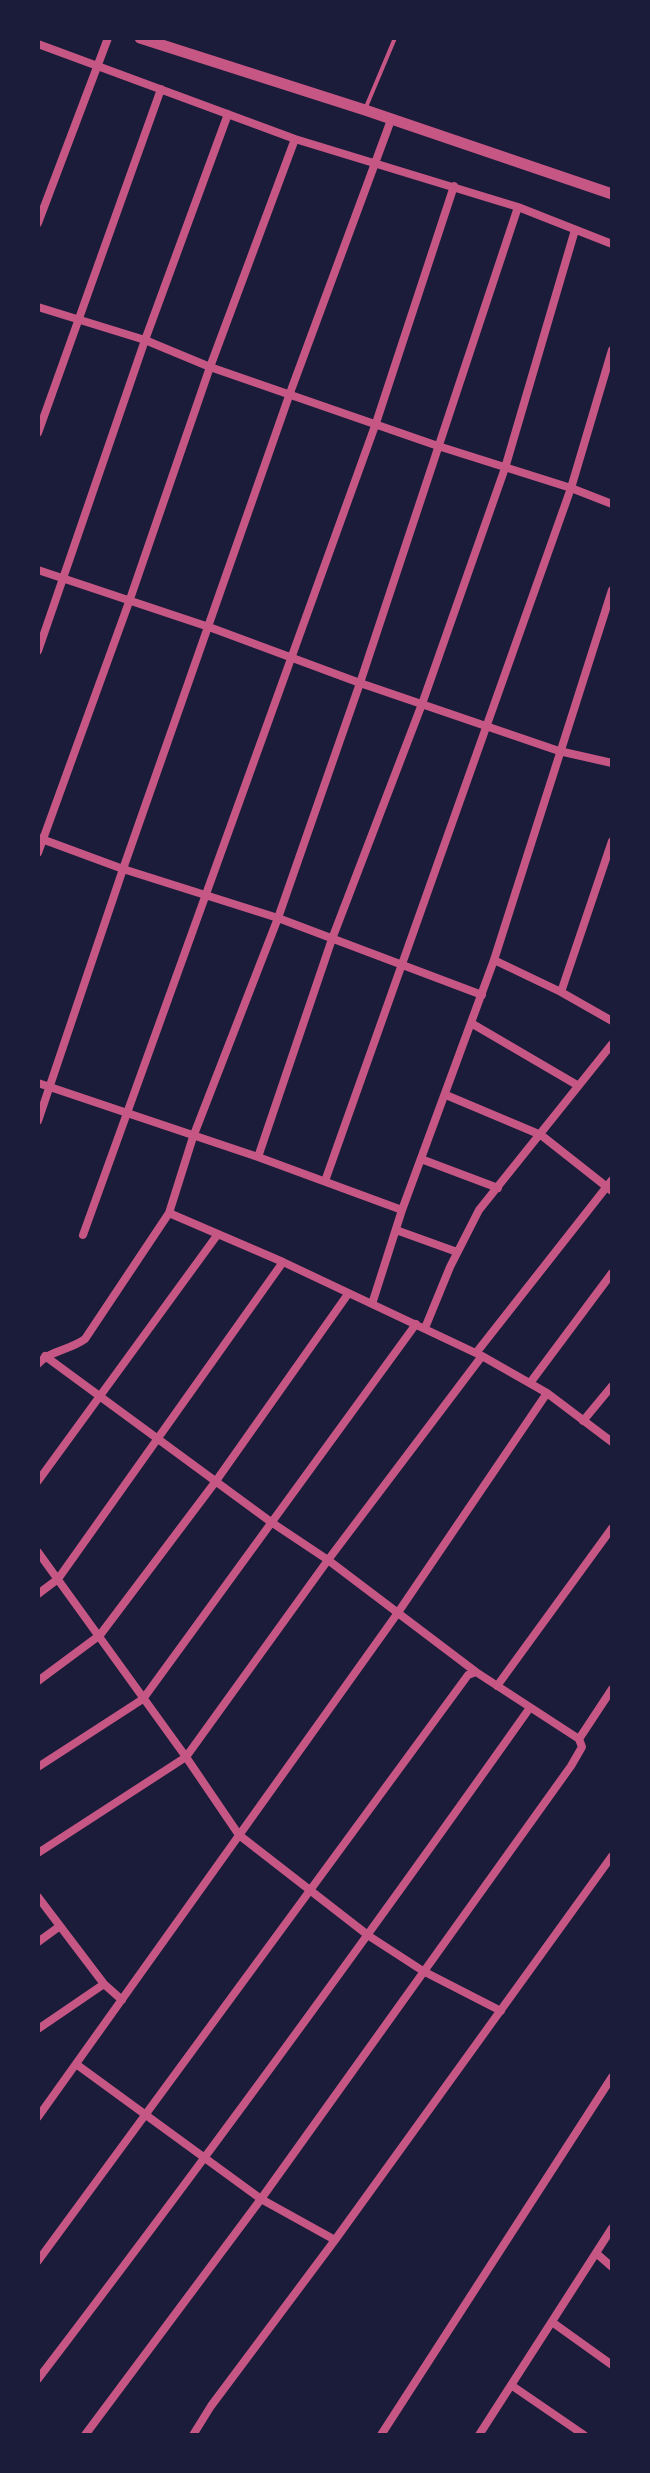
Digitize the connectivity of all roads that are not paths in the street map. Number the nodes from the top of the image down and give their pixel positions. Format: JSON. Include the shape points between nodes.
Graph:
{"nodes":[{"id":1,"x":108,"y":38,"type":"edge"},
{"id":2,"x":140,"y":38,"type":"edge"},
{"id":3,"x":395,"y":38,"type":"edge"},
{"id":4,"x":38,"y":44,"type":"edge"},
{"id":5,"x":98,"y":66,"type":"junction"},
{"id":6,"x":161,"y":89,"type":"junction"},
{"id":7,"x":365,"y":110,"type":"junction"},
{"id":8,"x":228,"y":114,"type":"junction"},
{"id":9,"x":391,"y":120,"type":"junction"},
{"id":10,"x":295,"y":139,"type":"junction"},
{"id":11,"x":375,"y":163,"type":"junction"},
{"id":12,"x":454,"y":186,"type":"junction"},
{"id":13,"x":612,"y":194,"type":"edge"},
{"id":14,"x":518,"y":207,"type":"junction"},
{"id":15,"x":38,"y":223,"type":"edge"},
{"id":16,"x":575,"y":230,"type":"junction"},
{"id":17,"x":612,"y":244,"type":"edge"},
{"id":18,"x":38,"y":307,"type":"edge"},
{"id":19,"x":77,"y":321,"type":"junction"},
{"id":20,"x":145,"y":340,"type":"junction"},
{"id":21,"x":612,"y":350,"type":"edge"},
{"id":22,"x":210,"y":367,"type":"junction"},
{"id":23,"x":290,"y":393,"type":"junction"},
{"id":24,"x":376,"y":423,"type":"junction"},
{"id":25,"x":38,"y":433,"type":"edge"},
{"id":26,"x":438,"y":446,"type":"junction"},
{"id":27,"x":505,"y":468,"type":"junction"},
{"id":28,"x":571,"y":488,"type":"junction"},
{"id":29,"x":612,"y":504,"type":"edge"},
{"id":30,"x":38,"y":570,"type":"edge"},
{"id":31,"x":62,"y":578,"type":"junction"},
{"id":32,"x":612,"y":590,"type":"edge"},
{"id":33,"x":129,"y":602,"type":"junction"},
{"id":34,"x":209,"y":627,"type":"junction"},
{"id":35,"x":38,"y":651,"type":"edge"},
{"id":36,"x":291,"y":656,"type":"junction"},
{"id":37,"x":360,"y":683,"type":"junction"},
{"id":38,"x":422,"y":704,"type":"junction"},
{"id":39,"x":487,"y":725,"type":"junction"},
{"id":40,"x":559,"y":751,"type":"junction"},
{"id":41,"x":612,"y":763,"type":"edge"},
{"id":42,"x":40,"y":838,"type":"edge"},
{"id":43,"x":612,"y":841,"type":"edge"},
{"id":44,"x":38,"y":853,"type":"edge"},
{"id":45,"x":123,"y":869,"type":"junction"},
{"id":46,"x":206,"y":894,"type":"junction"},
{"id":47,"x":278,"y":918,"type":"junction"},
{"id":48,"x":332,"y":939,"type":"junction"},
{"id":49,"x":494,"y":960,"type":"junction"},
{"id":50,"x":402,"y":965,"type":"junction"},
{"id":51,"x":561,"y":992,"type":"junction"},
{"id":52,"x":482,"y":995,"type":"junction"},
{"id":53,"x":612,"y":1021,"type":"edge"},
{"id":54,"x":471,"y":1023,"type":"junction"},
{"id":55,"x":612,"y":1044,"type":"edge"},
{"id":56,"x":38,"y":1083,"type":"edge"},
{"id":57,"x":577,"y":1085,"type":"junction"},
{"id":58,"x":50,"y":1087,"type":"junction"},
{"id":59,"x":446,"y":1095,"type":"junction"},
{"id":60,"x":127,"y":1113,"type":"junction"},
{"id":61,"x":38,"y":1121,"type":"edge"},
{"id":62,"x":541,"y":1135,"type":"junction"},
{"id":63,"x":193,"y":1137,"type":"junction"},
{"id":64,"x":258,"y":1157,"type":"junction"},
{"id":65,"x":421,"y":1159,"type":"junction"},
{"id":66,"x":325,"y":1181,"type":"junction"},
{"id":67,"x":610,"y":1186,"type":"edge"},
{"id":68,"x":498,"y":1188,"type":"junction"},
{"id":69,"x":402,"y":1210,"type":"junction"},
{"id":70,"x":169,"y":1213,"type":"junction"},
{"id":71,"x":396,"y":1230,"type":"junction"},
{"id":72,"x":218,"y":1234,"type":"junction"},
{"id":73,"x":83,"y":1235,"type":"dead end"},
{"id":74,"x":457,"y":1252,"type":"junction"},
{"id":75,"x":283,"y":1262,"type":"junction"},
{"id":76,"x":612,"y":1273,"type":"edge"},
{"id":77,"x":348,"y":1294,"type":"junction"},
{"id":78,"x":372,"y":1304,"type":"junction"},
{"id":79,"x":420,"y":1326,"type":"junction"},
{"id":80,"x":479,"y":1354,"type":"junction"},
{"id":81,"x":45,"y":1356,"type":"junction"},
{"id":82,"x":38,"y":1364,"type":"edge"},
{"id":83,"x":530,"y":1383,"type":"junction"},
{"id":84,"x":612,"y":1386,"type":"edge"},
{"id":85,"x":547,"y":1393,"type":"junction"},
{"id":86,"x":100,"y":1398,"type":"junction"},
{"id":87,"x":583,"y":1421,"type":"junction"},
{"id":88,"x":159,"y":1440,"type":"junction"},
{"id":89,"x":612,"y":1442,"type":"edge"},
{"id":90,"x":38,"y":1481,"type":"edge"},
{"id":91,"x":216,"y":1481,"type":"junction"},
{"id":92,"x":271,"y":1522,"type":"junction"},
{"id":93,"x":612,"y":1528,"type":"edge"},
{"id":94,"x":38,"y":1552,"type":"edge"},
{"id":95,"x":328,"y":1560,"type":"junction"},
{"id":96,"x":58,"y":1579,"type":"junction"},
{"id":97,"x":38,"y":1594,"type":"edge"},
{"id":98,"x":397,"y":1614,"type":"junction"},
{"id":99,"x":100,"y":1635,"type":"junction"},
{"id":100,"x":476,"y":1672,"type":"junction"},
{"id":101,"x":38,"y":1681,"type":"edge"},
{"id":102,"x":497,"y":1686,"type":"junction"},
{"id":103,"x":612,"y":1689,"type":"edge"},
{"id":104,"x":143,"y":1699,"type":"junction"},
{"id":105,"x":529,"y":1709,"type":"junction"},
{"id":106,"x":579,"y":1739,"type":"junction"},
{"id":107,"x":186,"y":1757,"type":"junction"},
{"id":108,"x":38,"y":1767,"type":"edge"},
{"id":109,"x":239,"y":1835,"type":"junction"},
{"id":110,"x":38,"y":1853,"type":"edge"},
{"id":111,"x":612,"y":1856,"type":"edge"},
{"id":112,"x":311,"y":1889,"type":"junction"},
{"id":113,"x":38,"y":1897,"type":"edge"},
{"id":114,"x":60,"y":1926,"type":"junction"},
{"id":115,"x":369,"y":1936,"type":"junction"},
{"id":116,"x":38,"y":1942,"type":"edge"},
{"id":117,"x":423,"y":1971,"type":"junction"},
{"id":118,"x":104,"y":1984,"type":"junction"},
{"id":119,"x":122,"y":2000,"type":"junction"},
{"id":120,"x":501,"y":2011,"type":"junction"},
{"id":121,"x":38,"y":2029,"type":"edge"},
{"id":122,"x":76,"y":2064,"type":"junction"},
{"id":123,"x":612,"y":2077,"type":"edge"},
{"id":124,"x":144,"y":2113,"type":"junction"},
{"id":125,"x":38,"y":2117,"type":"edge"},
{"id":126,"x":206,"y":2159,"type":"junction"},
{"id":127,"x":261,"y":2199,"type":"junction"},
{"id":128,"x":612,"y":2228,"type":"edge"},
{"id":129,"x":335,"y":2240,"type":"junction"},
{"id":130,"x":596,"y":2253,"type":"junction"},
{"id":131,"x":38,"y":2261,"type":"edge"},
{"id":132,"x":612,"y":2267,"type":"edge"},
{"id":133,"x":552,"y":2322,"type":"junction"},
{"id":134,"x":612,"y":2365,"type":"edge"},
{"id":135,"x":38,"y":2379,"type":"edge"},
{"id":136,"x":511,"y":2385,"type":"junction"},
{"id":137,"x":85,"y":2435,"type":"edge"},
{"id":138,"x":193,"y":2435,"type":"edge"},
{"id":139,"x":381,"y":2435,"type":"edge"},
{"id":140,"x":479,"y":2435,"type":"edge"},
{"id":141,"x":584,"y":2435,"type":"edge"}],
"edges":[{"from":1,"to":5,"type":"street"},
{"from":2,"to":7,"type":"street"},
{"from":3,"to":7,"type":"lane"},
{"from":4,"to":5,"type":"street"},
{"from":5,"to":6,"type":"street"},
{"from":5,"to":15,"type":"street"},
{"from":6,"to":8,"type":"street"},
{"from":6,"to":19,"type":"street"},
{"from":7,"to":9,"type":"street"},
{"from":8,"to":10,"type":"street"},
{"from":8,"to":20,"type":"street"},
{"from":9,"to":11,"type":"street"},
{"from":9,"to":13,"type":"street"},
{"from":10,"to":11,"type":"street"},
{"from":10,"to":22,"type":"street"},
{"from":11,"to":12,"type":"street"},
{"from":11,"to":23,"type":"street"},
{"from":12,"to":14,"type":"street"},
{"from":12,"to":24,"type":"street"},
{"from":14,"to":16,"type":"street"},
{"from":14,"to":26,"type":"street"},
{"from":16,"to":17,"type":"street"},
{"from":16,"to":27,"type":"street"},
{"from":18,"to":19,"type":"street"},
{"from":19,"to":20,"type":"street"},
{"from":19,"to":25,"type":"street"},
{"from":20,"to":22,"type":"street"},
{"from":20,"to":31,"type":"street"},
{"from":21,"to":28,"type":"street"},
{"from":22,"to":23,"type":"street"},
{"from":22,"to":33,"type":"street"},
{"from":23,"to":24,"type":"street"},
{"from":23,"to":34,"type":"street"},
{"from":24,"to":26,"type":"street"},
{"from":24,"to":36,"type":"street"},
{"from":26,"to":27,"type":"street"},
{"from":26,"to":37,"type":"street"},
{"from":27,"to":28,"type":"street"},
{"from":27,"to":38,"type":"street"},
{"from":28,"to":29,"type":"street"},
{"from":28,"to":39,"type":"street"},
{"from":30,"to":31,"type":"street"},
{"from":31,"to":33,"type":"street"},
{"from":31,"to":35,"type":"street"},
{"from":32,"to":40,"type":"street"},
{"from":33,"to":34,"type":"street"},
{"from":33,"to":42,"type":"street"},
{"from":34,"to":36,"type":"street"},
{"from":34,"to":45,"type":"street"},
{"from":36,"to":37,"type":"street"},
{"from":36,"to":46,"type":"street"},
{"from":37,"to":38,"type":"street"},
{"from":37,"to":47,"type":"street"},
{"from":38,"to":39,"type":"street"},
{"from":38,"to":48,"type":"street"},
{"from":39,"to":40,"type":"street"},
{"from":39,"to":50,"type":"street"},
{"from":40,"to":41,"type":"street"},
{"from":40,"to":49,"type":"street"},
{"from":42,"to":44,"type":"street"},
{"from":42,"to":45,"type":"street"},
{"from":43,"to":51,"type":"street"},
{"from":45,"to":46,"type":"street"},
{"from":45,"to":58,"type":"street"},
{"from":46,"to":47,"type":"street"},
{"from":46,"to":60,"type":"street"},
{"from":47,"to":48,"type":"street"},
{"from":47,"to":63,"type":"street"},
{"from":48,"to":50,"type":"street"},
{"from":48,"to":64,"type":"street"},
{"from":49,"to":51,"type":"street"},
{"from":49,"to":52,"type":"street"},
{"from":50,"to":52,"type":"street"},
{"from":50,"to":66,"type":"street"},
{"from":51,"to":53,"type":"street"},
{"from":52,"to":54,"type":"street"},
{"from":54,"to":57,"type":"street"},
{"from":54,"to":59,"type":"street"},
{"from":55,"to":57,"type":"street"},
{"from":56,"to":58,"type":"street"},
{"from":57,"to":62,"type":"street"},
{"from":58,"to":60,"type":"street"},
{"from":58,"to":61,"type":"street"},
{"from":59,"to":62,"type":"street"},
{"from":59,"to":65,"type":"street"},
{"from":60,"to":63,"type":"street"},
{"from":60,"to":73,"type":"street"},
{"from":62,"to":67,"type":"street"},
{"from":62,"to":68,"type":"street"},
{"from":63,"to":64,"type":"street"},
{"from":63,"to":70,"type":"street"},
{"from":64,"to":66,"type":"street"},
{"from":65,"to":68,"type":"street"},
{"from":65,"to":69,"type":"street"},
{"from":66,"to":69,"type":"street"},
{"from":67,"to":80,"type":"street"},
{"from":68,"to":74,"type":"street","via":[[479,1210]]},
{"from":69,"to":71,"type":"street"},
{"from":70,"to":72,"type":"street"},
{"from":70,"to":81,"type":"street","via":[[85,1339]]},
{"from":71,"to":74,"type":"street"},
{"from":71,"to":78,"type":"street"},
{"from":72,"to":75,"type":"street"},
{"from":72,"to":86,"type":"street"},
{"from":74,"to":79,"type":"street"},
{"from":75,"to":77,"type":"street"},
{"from":75,"to":88,"type":"street"},
{"from":76,"to":83,"type":"street"},
{"from":77,"to":78,"type":"street"},
{"from":77,"to":91,"type":"street"},
{"from":78,"to":79,"type":"street"},
{"from":79,"to":80,"type":"street"},
{"from":79,"to":92,"type":"street"},
{"from":80,"to":83,"type":"street"},
{"from":80,"to":95,"type":"street"},
{"from":81,"to":82,"type":"street"},
{"from":81,"to":86,"type":"street"},
{"from":83,"to":85,"type":"street"},
{"from":84,"to":87,"type":"street"},
{"from":85,"to":87,"type":"street"},
{"from":85,"to":98,"type":"street"},
{"from":86,"to":88,"type":"street"},
{"from":86,"to":90,"type":"street"},
{"from":87,"to":89,"type":"street"},
{"from":88,"to":91,"type":"street"},
{"from":88,"to":96,"type":"street"},
{"from":91,"to":92,"type":"street"},
{"from":91,"to":99,"type":"street"},
{"from":92,"to":95,"type":"street"},
{"from":92,"to":104,"type":"street"},
{"from":93,"to":102,"type":"street"},
{"from":94,"to":96,"type":"street"},
{"from":95,"to":98,"type":"street"},
{"from":95,"to":107,"type":"street"},
{"from":96,"to":97,"type":"street"},
{"from":96,"to":99,"type":"street"},
{"from":98,"to":100,"type":"street"},
{"from":98,"to":109,"type":"street"},
{"from":99,"to":101,"type":"street"},
{"from":99,"to":104,"type":"street"},
{"from":100,"to":102,"type":"street"},
{"from":100,"to":112,"type":"street","via":[[468,1675]]},
{"from":102,"to":105,"type":"street"},
{"from":103,"to":106,"type":"street"},
{"from":104,"to":107,"type":"street"},
{"from":104,"to":108,"type":"street"},
{"from":105,"to":106,"type":"street"},
{"from":105,"to":115,"type":"street"},
{"from":106,"to":117,"type":"street","via":[[582,1747],[571,1766]]},
{"from":107,"to":109,"type":"street"},
{"from":107,"to":110,"type":"street"},
{"from":109,"to":112,"type":"street"},
{"from":109,"to":119,"type":"street"},
{"from":111,"to":120,"type":"street"},
{"from":112,"to":115,"type":"street"},
{"from":112,"to":124,"type":"street"},
{"from":113,"to":114,"type":"street"},
{"from":114,"to":116,"type":"street"},
{"from":114,"to":118,"type":"street"},
{"from":115,"to":117,"type":"street"},
{"from":115,"to":126,"type":"street"},
{"from":117,"to":120,"type":"street"},
{"from":117,"to":127,"type":"street"},
{"from":118,"to":119,"type":"street"},
{"from":118,"to":121,"type":"street"},
{"from":119,"to":122,"type":"street"},
{"from":120,"to":129,"type":"street"},
{"from":122,"to":124,"type":"street"},
{"from":122,"to":125,"type":"street"},
{"from":123,"to":139,"type":"street"},
{"from":124,"to":126,"type":"street"},
{"from":124,"to":131,"type":"street"},
{"from":126,"to":127,"type":"street"},
{"from":126,"to":135,"type":"street"},
{"from":127,"to":129,"type":"street"},
{"from":127,"to":137,"type":"street"},
{"from":128,"to":130,"type":"street"},
{"from":129,"to":138,"type":"street"},
{"from":130,"to":132,"type":"street"},
{"from":130,"to":133,"type":"street"},
{"from":133,"to":134,"type":"street"},
{"from":133,"to":136,"type":"street"},
{"from":136,"to":140,"type":"street"},
{"from":136,"to":141,"type":"street"}]}
